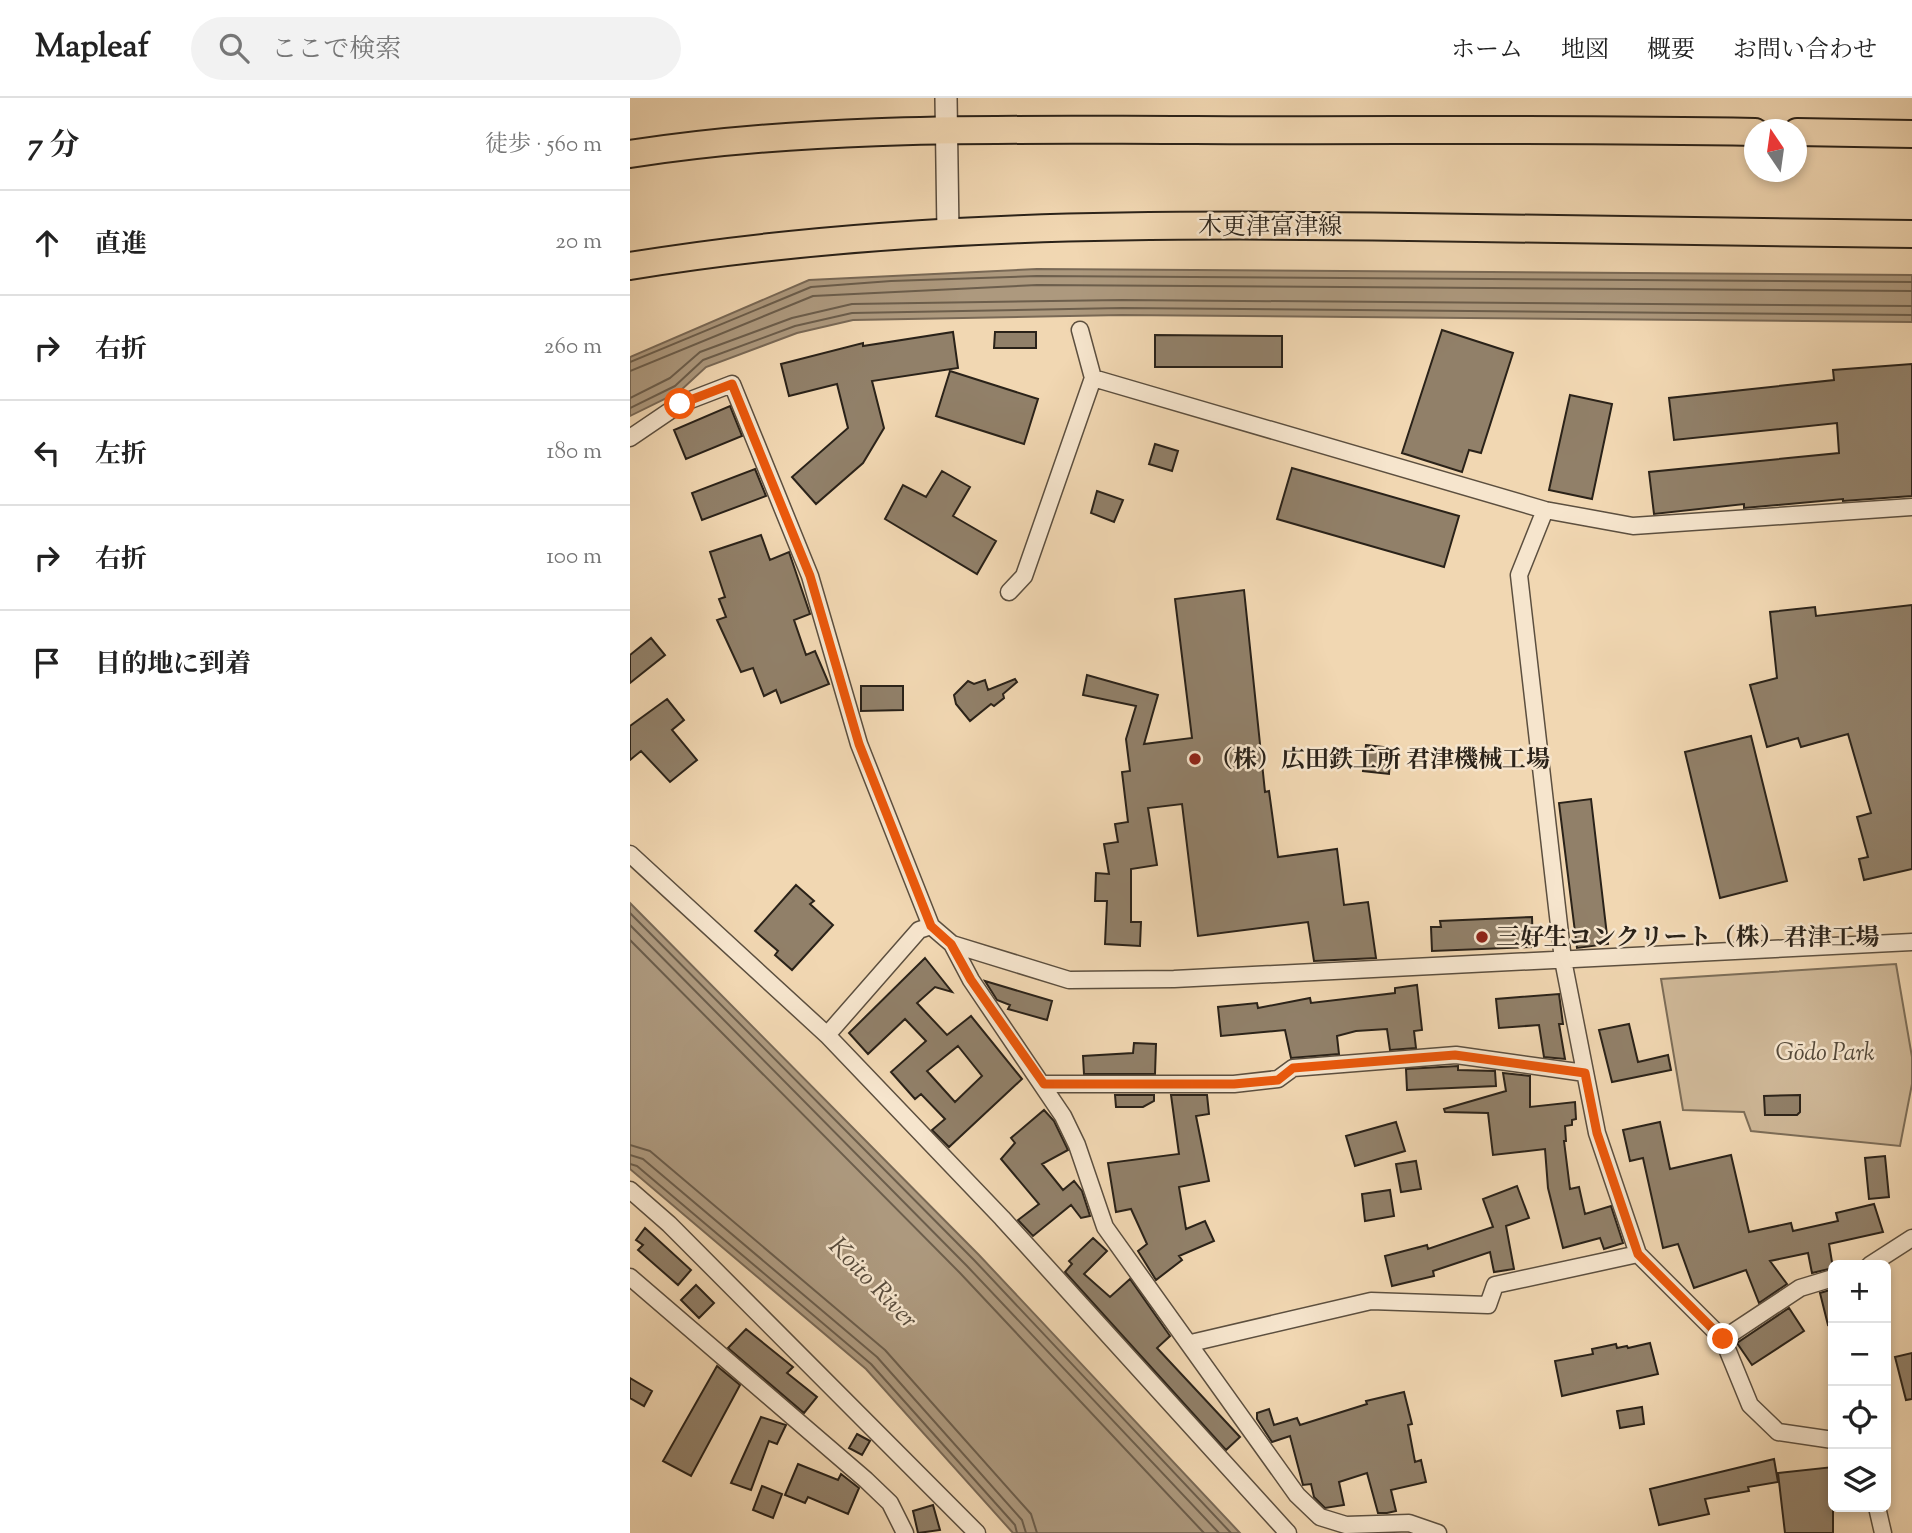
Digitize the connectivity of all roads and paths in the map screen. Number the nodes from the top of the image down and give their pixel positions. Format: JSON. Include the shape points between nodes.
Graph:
{"nodes":[{"id":1,"x":946,"y":98,"type":"edge"},
{"id":2,"x":945,"y":129,"type":"junction"},
{"id":3,"x":1744,"y":132,"type":"edge"},
{"id":4,"x":1807,"y":132,"type":"edge"},
{"id":5,"x":1912,"y":134,"type":"edge"},
{"id":6,"x":630,"y":154,"type":"edge"},
{"id":7,"x":948,"y":232,"type":"junction"},
{"id":8,"x":1912,"y":234,"type":"edge"},
{"id":9,"x":630,"y":266,"type":"edge"},
{"id":10,"x":1080,"y":330,"type":"dead end"},
{"id":11,"x":1093,"y":378,"type":"junction"},
{"id":12,"x":630,"y":438,"type":"edge"},
{"id":13,"x":1912,"y":507,"type":"edge"},
{"id":14,"x":1545,"y":510,"type":"junction"},
{"id":15,"x":1009,"y":592,"type":"dead end"},
{"id":16,"x":630,"y":854,"type":"edge"},
{"id":17,"x":931,"y":926,"type":"junction"},
{"id":18,"x":1912,"y":942,"type":"edge"},
{"id":19,"x":951,"y":944,"type":"junction"},
{"id":20,"x":1563,"y":960,"type":"junction"},
{"id":21,"x":827,"y":1035,"type":"junction"},
{"id":22,"x":1585,"y":1073,"type":"junction"},
{"id":23,"x":1044,"y":1084,"type":"junction"},
{"id":24,"x":630,"y":1190,"type":"edge"},
{"id":25,"x":1912,"y":1238,"type":"edge"},
{"id":26,"x":1638,"y":1254,"type":"junction"},
{"id":27,"x":1878,"y":1260,"type":"edge"},
{"id":28,"x":630,"y":1277,"type":"edge"},
{"id":29,"x":1828,"y":1279,"type":"edge"},
{"id":30,"x":1723,"y":1339,"type":"junction"},
{"id":31,"x":1191,"y":1343,"type":"junction"},
{"id":32,"x":1828,"y":1439,"type":"edge"},
{"id":33,"x":1878,"y":1512,"type":"edge"},
{"id":34,"x":905,"y":1533,"type":"edge"},
{"id":35,"x":977,"y":1533,"type":"edge"},
{"id":36,"x":1288,"y":1533,"type":"edge"},
{"id":37,"x":1438,"y":1533,"type":"edge"},
{"id":38,"x":1883,"y":1533,"type":"edge"}],
"edges":[{"from":1,"to":2,"type":"street"},
{"from":2,"to":3,"type":"main road"},
{"from":2,"to":6,"type":"main road"},
{"from":2,"to":7,"type":"street"},
{"from":4,"to":5,"type":"main road"},
{"from":7,"to":8,"type":"main road","name":"木更津富津線","via":[[1303,225]]},
{"from":7,"to":9,"type":"main road","name":"木更津富津線","via":[[789,244]]},
{"from":10,"to":11,"type":"street"},
{"from":11,"to":14,"type":"street"},
{"from":11,"to":15,"type":"street","via":[[1024,576]]},
{"from":12,"to":17,"type":"street","via":[[680,404],[732,384],[810,576],[859,744]]},
{"from":13,"to":14,"type":"street","via":[[1633,526]]},
{"from":14,"to":20,"type":"street","via":[[1519,575]]},
{"from":16,"to":21,"type":"street"},
{"from":17,"to":19,"type":"street"},
{"from":17,"to":21,"type":"street","via":[[919,930]]},
{"from":18,"to":20,"type":"street"},
{"from":19,"to":20,"type":"street","via":[[1069,980]]},
{"from":19,"to":23,"type":"street"},
{"from":20,"to":22,"type":"street"},
{"from":21,"to":36,"type":"street","via":[[1011,1228]]},
{"from":22,"to":23,"type":"street","via":[[1455,1055],[1293,1068],[1278,1080],[1234,1084]]},
{"from":22,"to":26,"type":"street","via":[[1597,1133]]},
{"from":23,"to":31,"type":"street","via":[[1077,1145],[1105,1227]]},
{"from":24,"to":35,"type":"street"},
{"from":25,"to":27,"type":"street"},
{"from":26,"to":30,"type":"street"},
{"from":26,"to":31,"type":"street","via":[[1495,1285],[1488,1305],[1371,1301]]},
{"from":28,"to":34,"type":"street","via":[[866,1479],[890,1503]]},
{"from":29,"to":30,"type":"street","via":[[1800,1287]]},
{"from":30,"to":32,"type":"street","via":[[1750,1405],[1778,1432]]},
{"from":31,"to":37,"type":"street","via":[[1297,1494],[1320,1517],[1346,1525],[1409,1523]]},
{"from":33,"to":38,"type":"street"}]}
